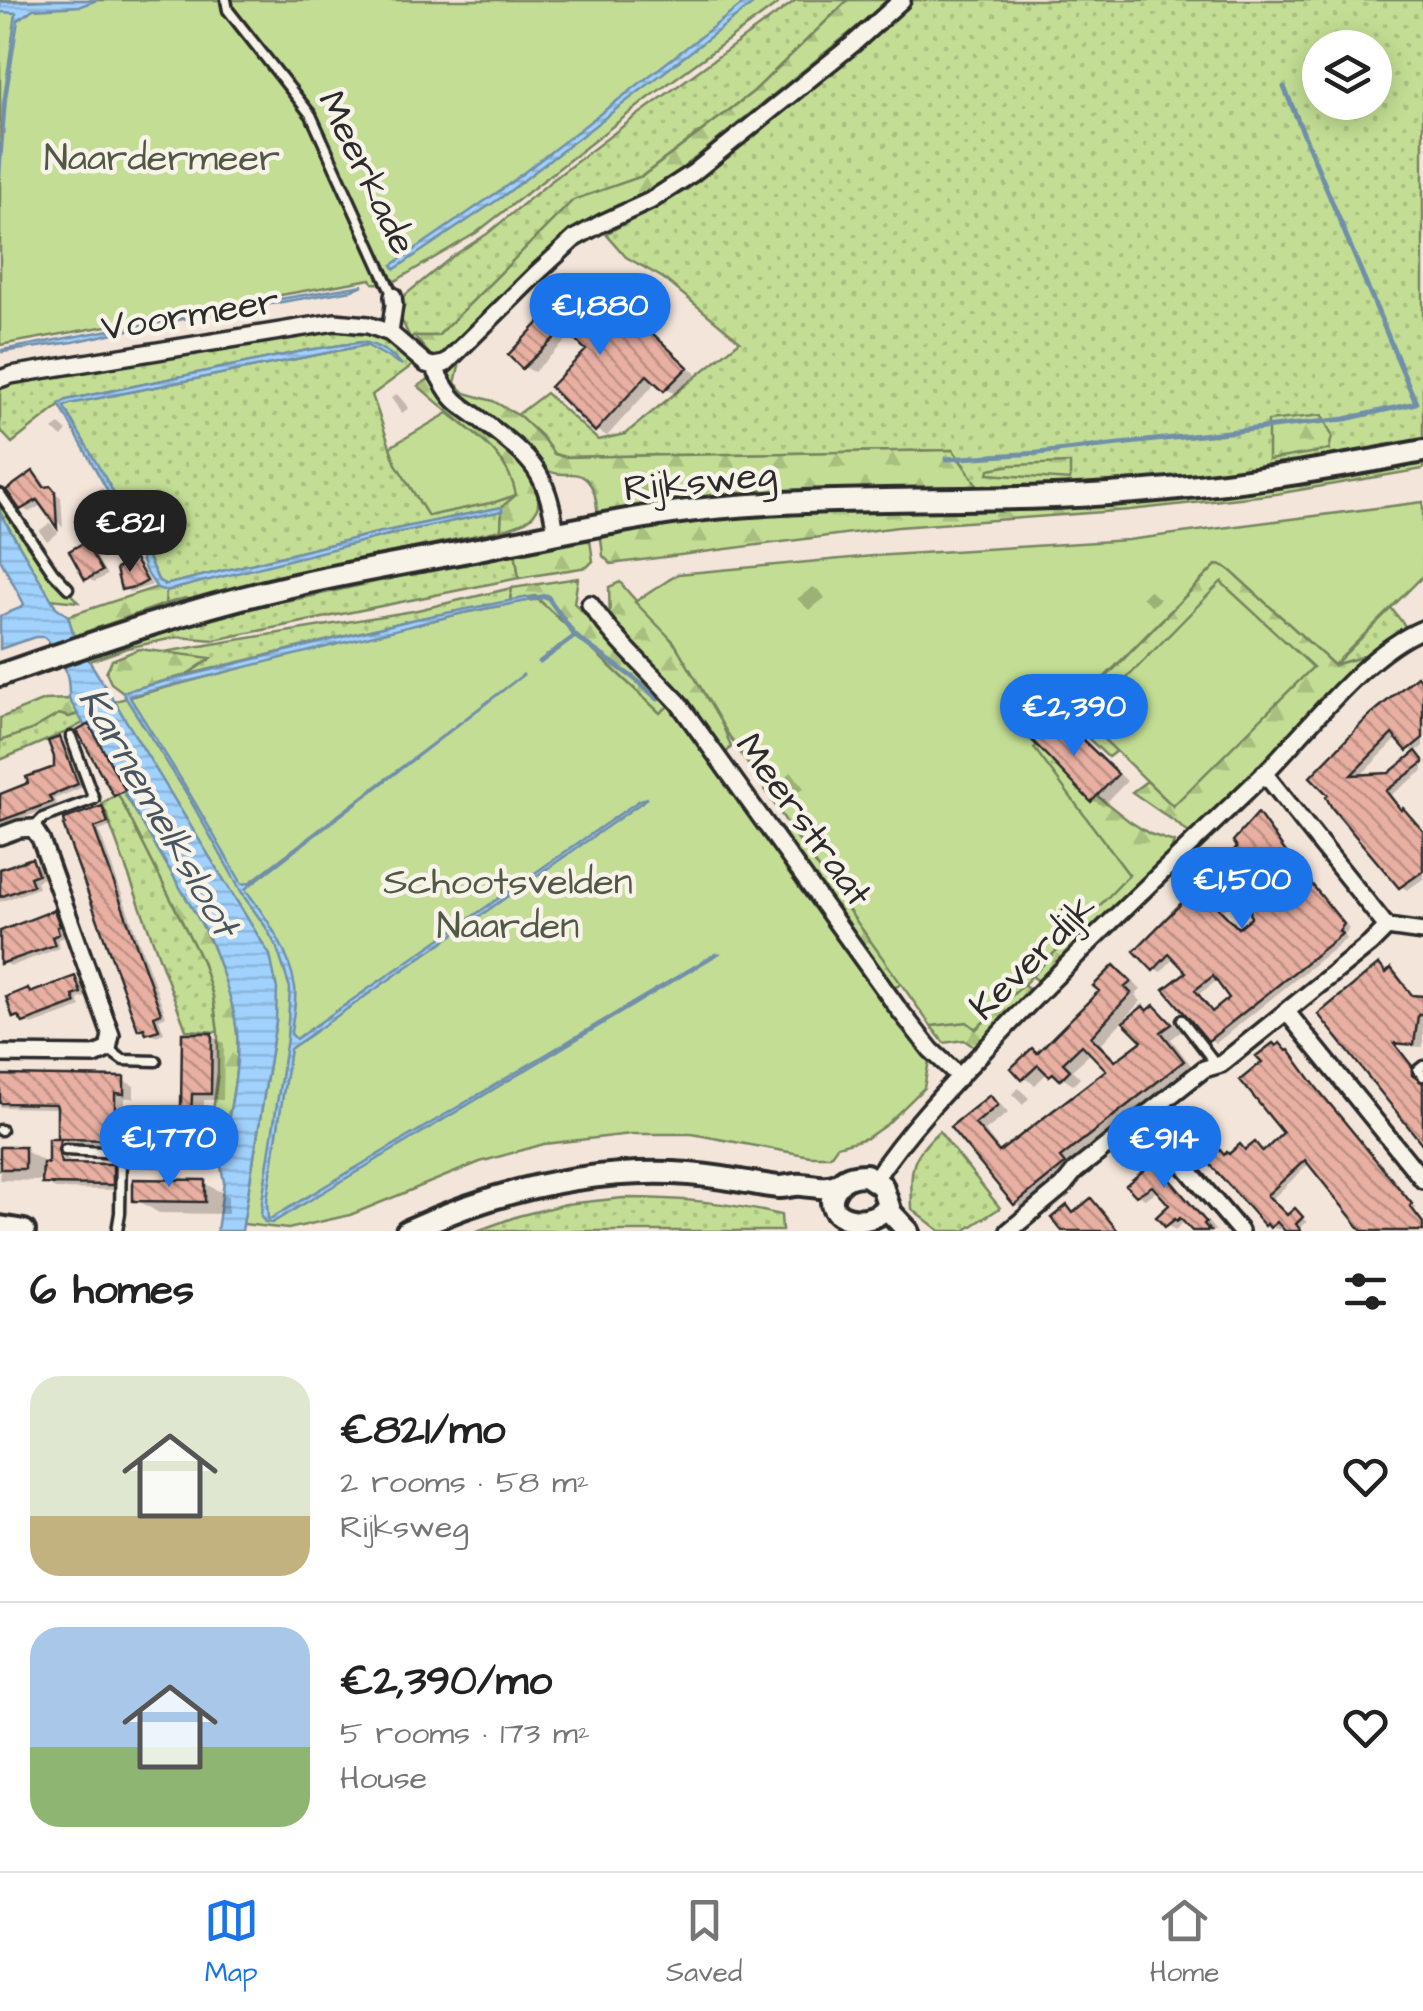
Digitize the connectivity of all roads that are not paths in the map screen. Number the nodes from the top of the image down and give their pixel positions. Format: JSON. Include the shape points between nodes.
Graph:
{"nodes":[{"id":1,"x":226,"y":0,"type":"edge"},
{"id":2,"x":902,"y":0,"type":"edge"},
{"id":3,"x":393,"y":296,"type":"joint"},
{"id":4,"x":390,"y":333,"type":"junction"},
{"id":5,"x":433,"y":366,"type":"junction"},
{"id":6,"x":0,"y":378,"type":"edge"},
{"id":7,"x":1423,"y":450,"type":"edge"},
{"id":8,"x":0,"y":494,"type":"edge"},
{"id":9,"x":556,"y":534,"type":"junction"},
{"id":10,"x":68,"y":588,"type":"dead end"},
{"id":11,"x":590,"y":604,"type":"dead end"},
{"id":12,"x":1418,"y":631,"type":"edge"},
{"id":13,"x":1423,"y":649,"type":"edge"},
{"id":14,"x":0,"y":676,"type":"edge"},
{"id":15,"x":71,"y":737,"type":"dead end"},
{"id":16,"x":1264,"y":773,"type":"junction"},
{"id":17,"x":33,"y":828,"type":"junction"},
{"id":18,"x":0,"y":836,"type":"edge"},
{"id":19,"x":1388,"y":927,"type":"junction"},
{"id":20,"x":1423,"y":932,"type":"edge"},
{"id":21,"x":1286,"y":1011,"type":"junction"},
{"id":22,"x":1182,"y":1020,"type":"dead end"},
{"id":23,"x":108,"y":1048,"type":"junction"},
{"id":24,"x":0,"y":1054,"type":"edge"},
{"id":25,"x":156,"y":1061,"type":"dead end"},
{"id":26,"x":1217,"y":1066,"type":"junction"},
{"id":27,"x":1423,"y":1066,"type":"edge"},
{"id":28,"x":1423,"y":1076,"type":"edge"},
{"id":29,"x":960,"y":1077,"type":"junction"},
{"id":30,"x":1143,"y":1117,"type":"junction"},
{"id":31,"x":65,"y":1150,"type":"dead end"},
{"id":32,"x":121,"y":1159,"type":"junction"},
{"id":33,"x":177,"y":1161,"type":"dead end"},
{"id":34,"x":875,"y":1179,"type":"junction"},
{"id":35,"x":1423,"y":1180,"type":"edge"},
{"id":36,"x":839,"y":1184,"type":"junction"},
{"id":37,"x":778,"y":1187,"type":"junction"},
{"id":38,"x":887,"y":1204,"type":"junction"},
{"id":39,"x":841,"y":1223,"type":"edge"},
{"id":40,"x":0,"y":1228,"type":"edge"},
{"id":41,"x":1018,"y":1228,"type":"edge"},
{"id":42,"x":876,"y":1230,"type":"edge"},
{"id":43,"x":24,"y":1231,"type":"edge"},
{"id":44,"x":117,"y":1231,"type":"edge"},
{"id":45,"x":407,"y":1231,"type":"edge"},
{"id":46,"x":908,"y":1231,"type":"edge"},
{"id":47,"x":1240,"y":1231,"type":"edge"}],
"edges":[{"from":1,"to":3,"type":"lane","name":"Meerkade","via":[[311,115]]},
{"from":2,"to":5,"type":"street","via":[[693,173],[575,238],[448,362]]},
{"from":3,"to":4,"type":"street","name":"Meerkade"},
{"from":4,"to":5,"type":"street"},
{"from":4,"to":6,"type":"street","name":"Voormeer","via":[[335,322]]},
{"from":5,"to":9,"type":"street","via":[[452,398],[537,471]]},
{"from":7,"to":9,"type":"main road","name":"Rijksweg","via":[[1176,489],[714,508]]},
{"from":8,"to":10,"type":"lane"},
{"from":9,"to":14,"type":"main road","name":"Rijksweg","via":[[281,588]]},
{"from":11,"to":29,"type":"street","name":"Meerstraat","via":[[678,702],[897,1007]]},
{"from":12,"to":13,"type":"street"},
{"from":12,"to":16,"type":"street","name":"Keverdijk","via":[[1392,644]]},
{"from":15,"to":17,"type":"lane","via":[[94,799]]},
{"from":16,"to":19,"type":"street"},
{"from":16,"to":29,"type":"street","name":"Keverdijk"},
{"from":17,"to":18,"type":"street"},
{"from":17,"to":23,"type":"street","via":[[111,1035]]},
{"from":19,"to":20,"type":"street"},
{"from":19,"to":21,"type":"street"},
{"from":21,"to":26,"type":"street"},
{"from":21,"to":35,"type":"street"},
{"from":22,"to":26,"type":"lane"},
{"from":23,"to":24,"type":"street","via":[[95,1055]]},
{"from":23,"to":25,"type":"lane","via":[[123,1060]]},
{"from":26,"to":30,"type":"street","via":[[1204,1068]]},
{"from":27,"to":28,"type":"lane"},
{"from":29,"to":34,"type":"street","name":"Keverdijk"},
{"from":30,"to":41,"type":"street"},
{"from":30,"to":47,"type":"street"},
{"from":31,"to":32,"type":"lane","via":[[121,1153]]},
{"from":32,"to":33,"type":"lane"},
{"from":32,"to":44,"type":"lane"},
{"from":34,"to":36,"type":"main road","via":[[856,1175]]},
{"from":34,"to":38,"type":"main road"},
{"from":36,"to":37,"type":"main road"},
{"from":36,"to":39,"type":"main road","via":[[832,1201]]},
{"from":37,"to":39,"type":"main road","via":[[821,1202]]},
{"from":37,"to":45,"type":"main road","via":[[674,1173],[577,1178],[520,1188]]},
{"from":38,"to":42,"type":"main road"},
{"from":38,"to":46,"type":"main road"},
{"from":39,"to":42,"type":"main road"},
{"from":40,"to":43,"type":"main road"}]}
